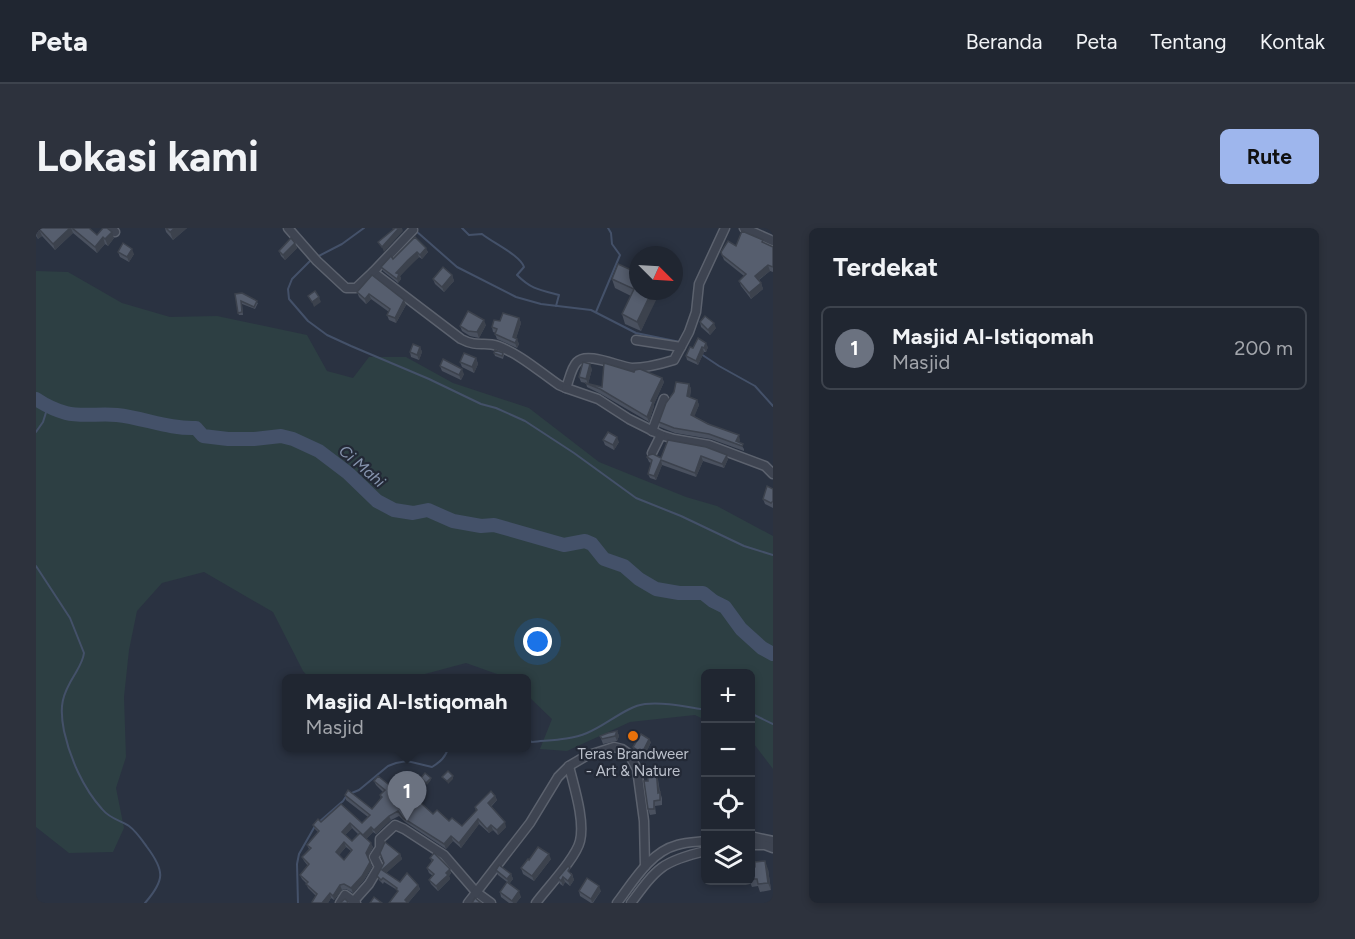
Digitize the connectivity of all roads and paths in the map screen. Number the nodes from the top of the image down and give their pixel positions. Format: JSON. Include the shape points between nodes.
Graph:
{"nodes":[{"id":1,"x":288,"y":228,"type":"edge"},
{"id":2,"x":725,"y":228,"type":"edge"},
{"id":3,"x":744,"y":228,"type":"edge"},
{"id":4,"x":413,"y":230,"type":"dead end"},
{"id":5,"x":773,"y":241,"type":"edge"},
{"id":6,"x":373,"y":272,"type":"junction"},
{"id":7,"x":636,"y":340,"type":"dead end"},
{"id":8,"x":681,"y":347,"type":"junction"},
{"id":9,"x":566,"y":388,"type":"junction"},
{"id":10,"x":664,"y":399,"type":"dead end"},
{"id":11,"x":657,"y":433,"type":"junction"},
{"id":12,"x":652,"y":453,"type":"edge"},
{"id":13,"x":773,"y":474,"type":"edge"},
{"id":14,"x":569,"y":766,"type":"junction"},
{"id":15,"x":755,"y":840,"type":"edge"},
{"id":16,"x":701,"y":841,"type":"edge"},
{"id":17,"x":773,"y":841,"type":"edge"},
{"id":18,"x":773,"y":849,"type":"edge"},
{"id":19,"x":701,"y":852,"type":"edge"},
{"id":20,"x":645,"y":866,"type":"junction"},
{"id":21,"x":476,"y":892,"type":"junction"},
{"id":22,"x":355,"y":902,"type":"edge"},
{"id":23,"x":340,"y":903,"type":"edge"},
{"id":24,"x":468,"y":903,"type":"edge"},
{"id":25,"x":491,"y":903,"type":"edge"},
{"id":26,"x":536,"y":903,"type":"edge"},
{"id":27,"x":617,"y":903,"type":"edge"},
{"id":28,"x":631,"y":903,"type":"edge"}],
"edges":[{"from":1,"to":6,"type":"street","via":[[346,288],[356,288]]},
{"from":2,"to":8,"type":"street","via":[[699,284],[695,316]]},
{"from":3,"to":5,"type":"street"},
{"from":4,"to":6,"type":"street"},
{"from":6,"to":9,"type":"street","via":[[461,339],[510,351]]},
{"from":7,"to":8,"type":"street"},
{"from":8,"to":9,"type":"street","via":[[674,360],[642,368],[582,359],[576,362]]},
{"from":9,"to":11,"type":"street","via":[[603,401]]},
{"from":10,"to":11,"type":"street"},
{"from":11,"to":12,"type":"street"},
{"from":11,"to":13,"type":"street","via":[[709,445],[765,466]]},
{"from":14,"to":20,"type":"street","via":[[614,747],[633,760],[638,769],[644,821]]},
{"from":14,"to":21,"type":"street"},
{"from":14,"to":26,"type":"street","via":[[577,798],[580,840]]},
{"from":15,"to":17,"type":"street"},
{"from":15,"to":18,"type":"street"},
{"from":16,"to":20,"type":"street","via":[[678,844]]},
{"from":19,"to":28,"type":"street","via":[[663,865]]},
{"from":20,"to":27,"type":"street"},
{"from":21,"to":22,"type":"street","via":[[444,855],[395,825],[380,839],[381,848],[374,857],[380,867]]},
{"from":21,"to":24,"type":"street"},
{"from":21,"to":25,"type":"street"},
{"from":22,"to":23,"type":"street","via":[[345,895]]}]}
